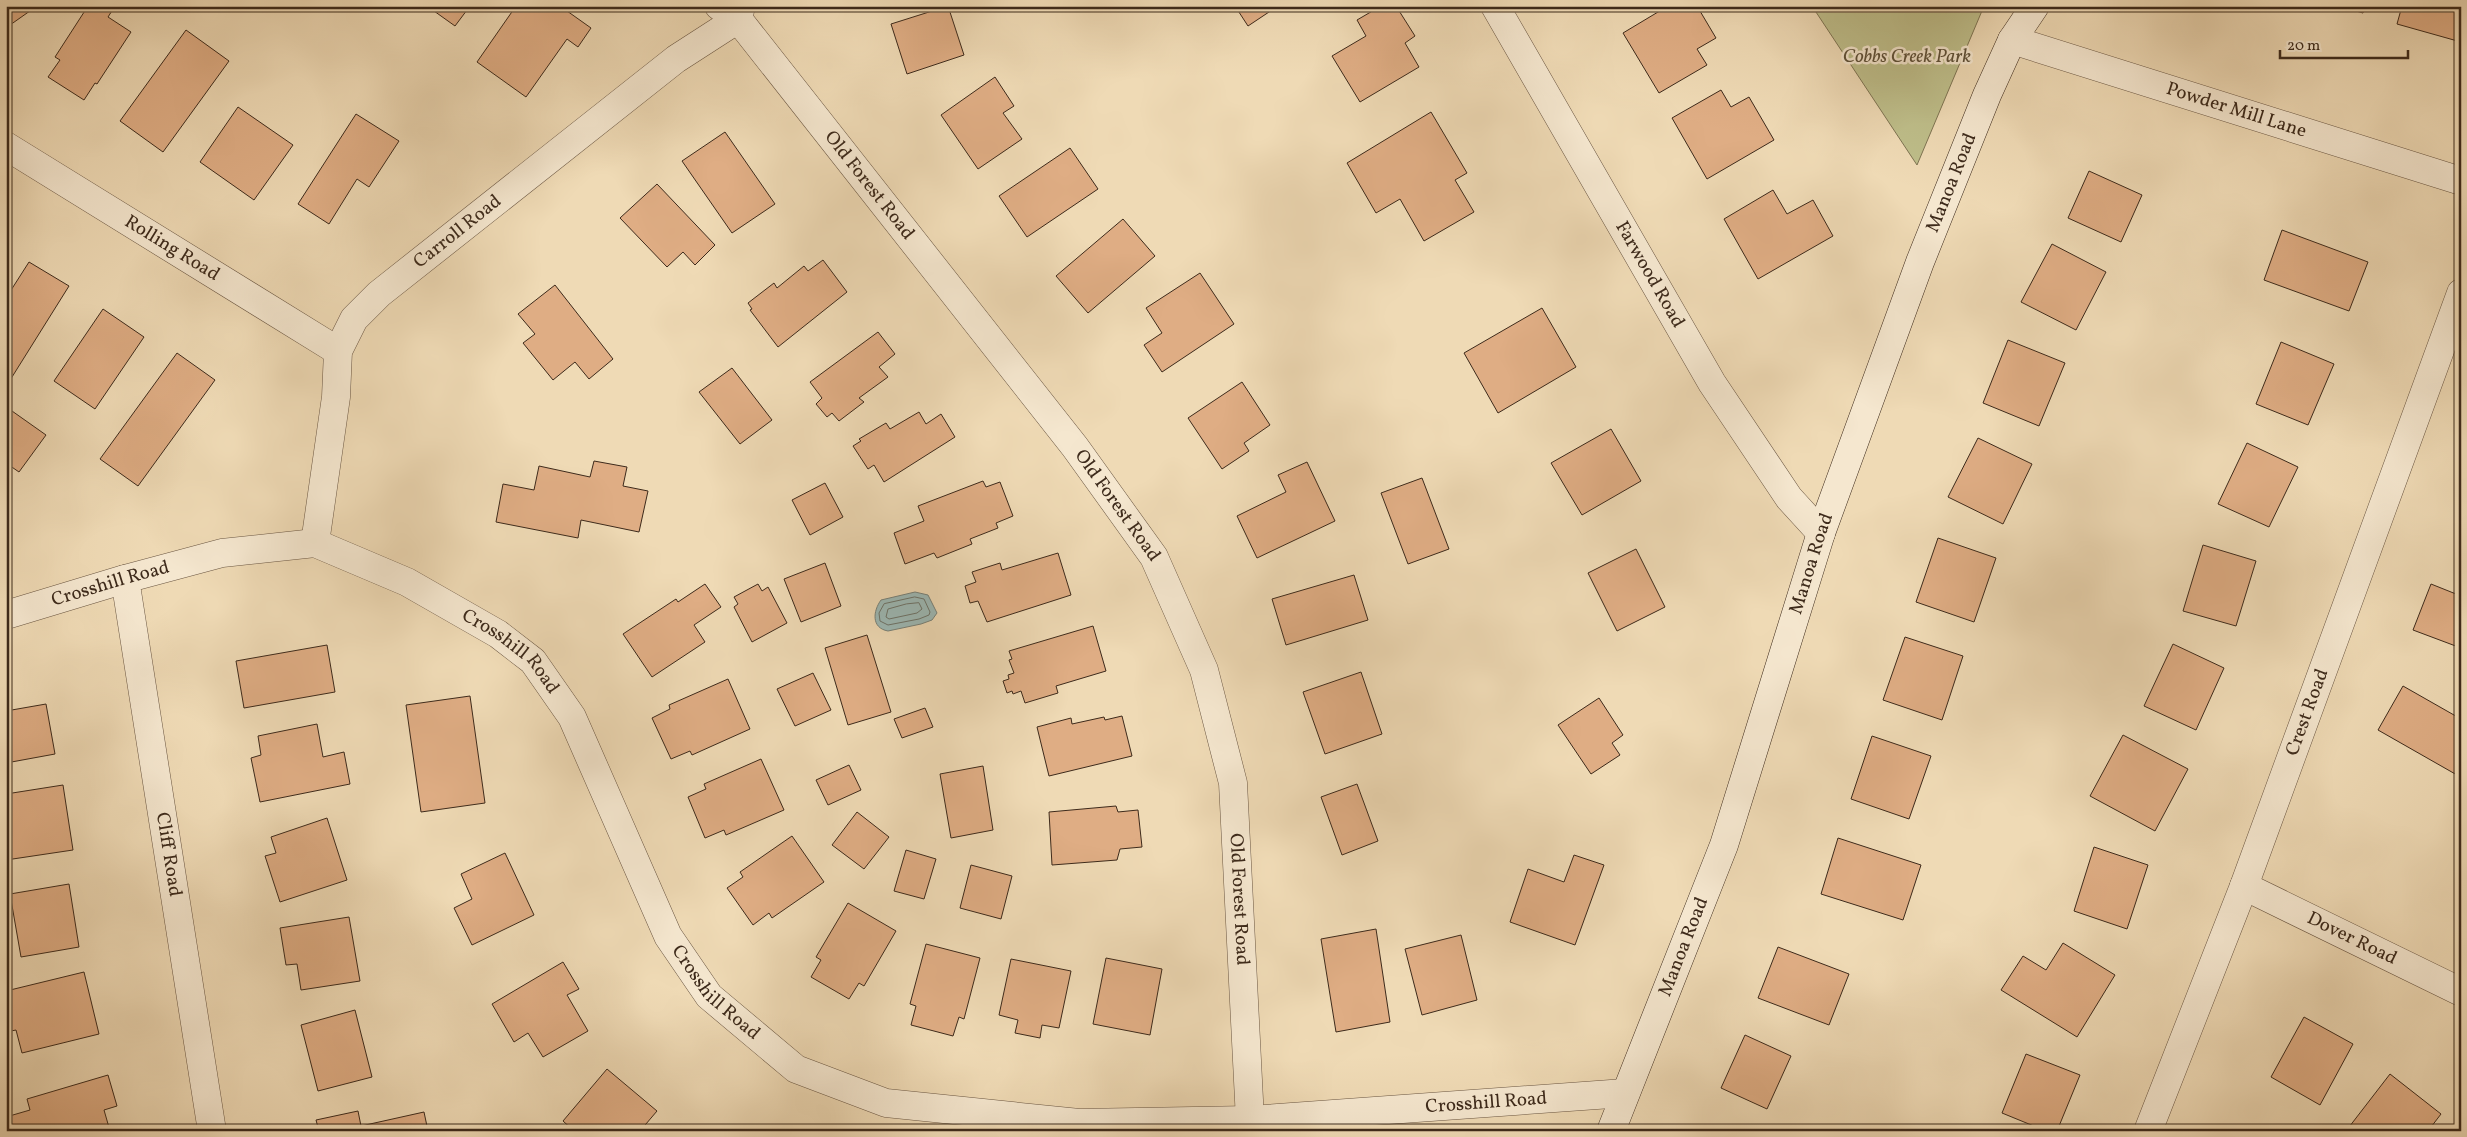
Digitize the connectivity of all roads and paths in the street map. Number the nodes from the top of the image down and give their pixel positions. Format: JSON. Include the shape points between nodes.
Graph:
{"nodes":[{"id":1,"x":1495,"y":6,"type":"edge"},
{"id":2,"x":2035,"y":6,"type":"edge"},
{"id":3,"x":733,"y":10,"type":"edge"},
{"id":4,"x":2012,"y":40,"type":"junction"},
{"id":5,"x":6,"y":146,"type":"edge"},
{"id":6,"x":2461,"y":181,"type":"edge"},
{"id":7,"x":2461,"y":293,"type":"edge"},
{"id":8,"x":338,"y":351,"type":"junction"},
{"id":9,"x":1821,"y":533,"type":"junction"},
{"id":10,"x":315,"y":543,"type":"junction"},
{"id":11,"x":125,"y":579,"type":"junction"},
{"id":12,"x":6,"y":615,"type":"edge"},
{"id":13,"x":2244,"y":886,"type":"junction"},
{"id":14,"x":2461,"y":992,"type":"edge"},
{"id":15,"x":1625,"y":1093,"type":"junction"},
{"id":16,"x":1250,"y":1120,"type":"junction"},
{"id":17,"x":212,"y":1131,"type":"edge"},
{"id":18,"x":1611,"y":1131,"type":"edge"},
{"id":19,"x":2148,"y":1131,"type":"edge"}],
"edges":[{"from":1,"to":9,"type":"street","name":"Farwood Road","via":[[1712,383],[1789,498]]},
{"from":2,"to":4,"type":"street","name":"Manoa Road"},
{"from":3,"to":8,"type":"street","name":"Carroll Road","via":[[676,59],[379,294],[354,319]]},
{"from":3,"to":16,"type":"street","name":"Old Forest Road","via":[[1075,447],[1154,557],[1204,670],[1233,783]]},
{"from":4,"to":6,"type":"street","name":"Powder Mill Lane"},
{"from":4,"to":9,"type":"street","name":"Manoa Road","via":[[1920,262]]},
{"from":5,"to":8,"type":"street","name":"Rolling Road"},
{"from":7,"to":13,"type":"street","name":"Crest Road"},
{"from":8,"to":10,"type":"street","name":"Carroll Road","via":[[336,397]]},
{"from":9,"to":15,"type":"street","name":"Manoa Road","via":[[1724,845]]},
{"from":10,"to":11,"type":"street","name":"Crosshill Road","via":[[222,553]]},
{"from":10,"to":16,"type":"street","name":"Crosshill Road","via":[[407,582],[498,634],[533,661],[572,716],[668,936],[709,996],[796,1069],[886,1103],[1079,1123]]},
{"from":11,"to":12,"type":"street","name":"Crosshill Road"},
{"from":11,"to":17,"type":"street","name":"Cliff Road"},
{"from":13,"to":14,"type":"street","name":"Dover Road"},
{"from":13,"to":19,"type":"street","name":"Crest Road"},
{"from":15,"to":16,"type":"street","name":"Crosshill Road"},
{"from":15,"to":18,"type":"street","name":"Manoa Road"}]}
